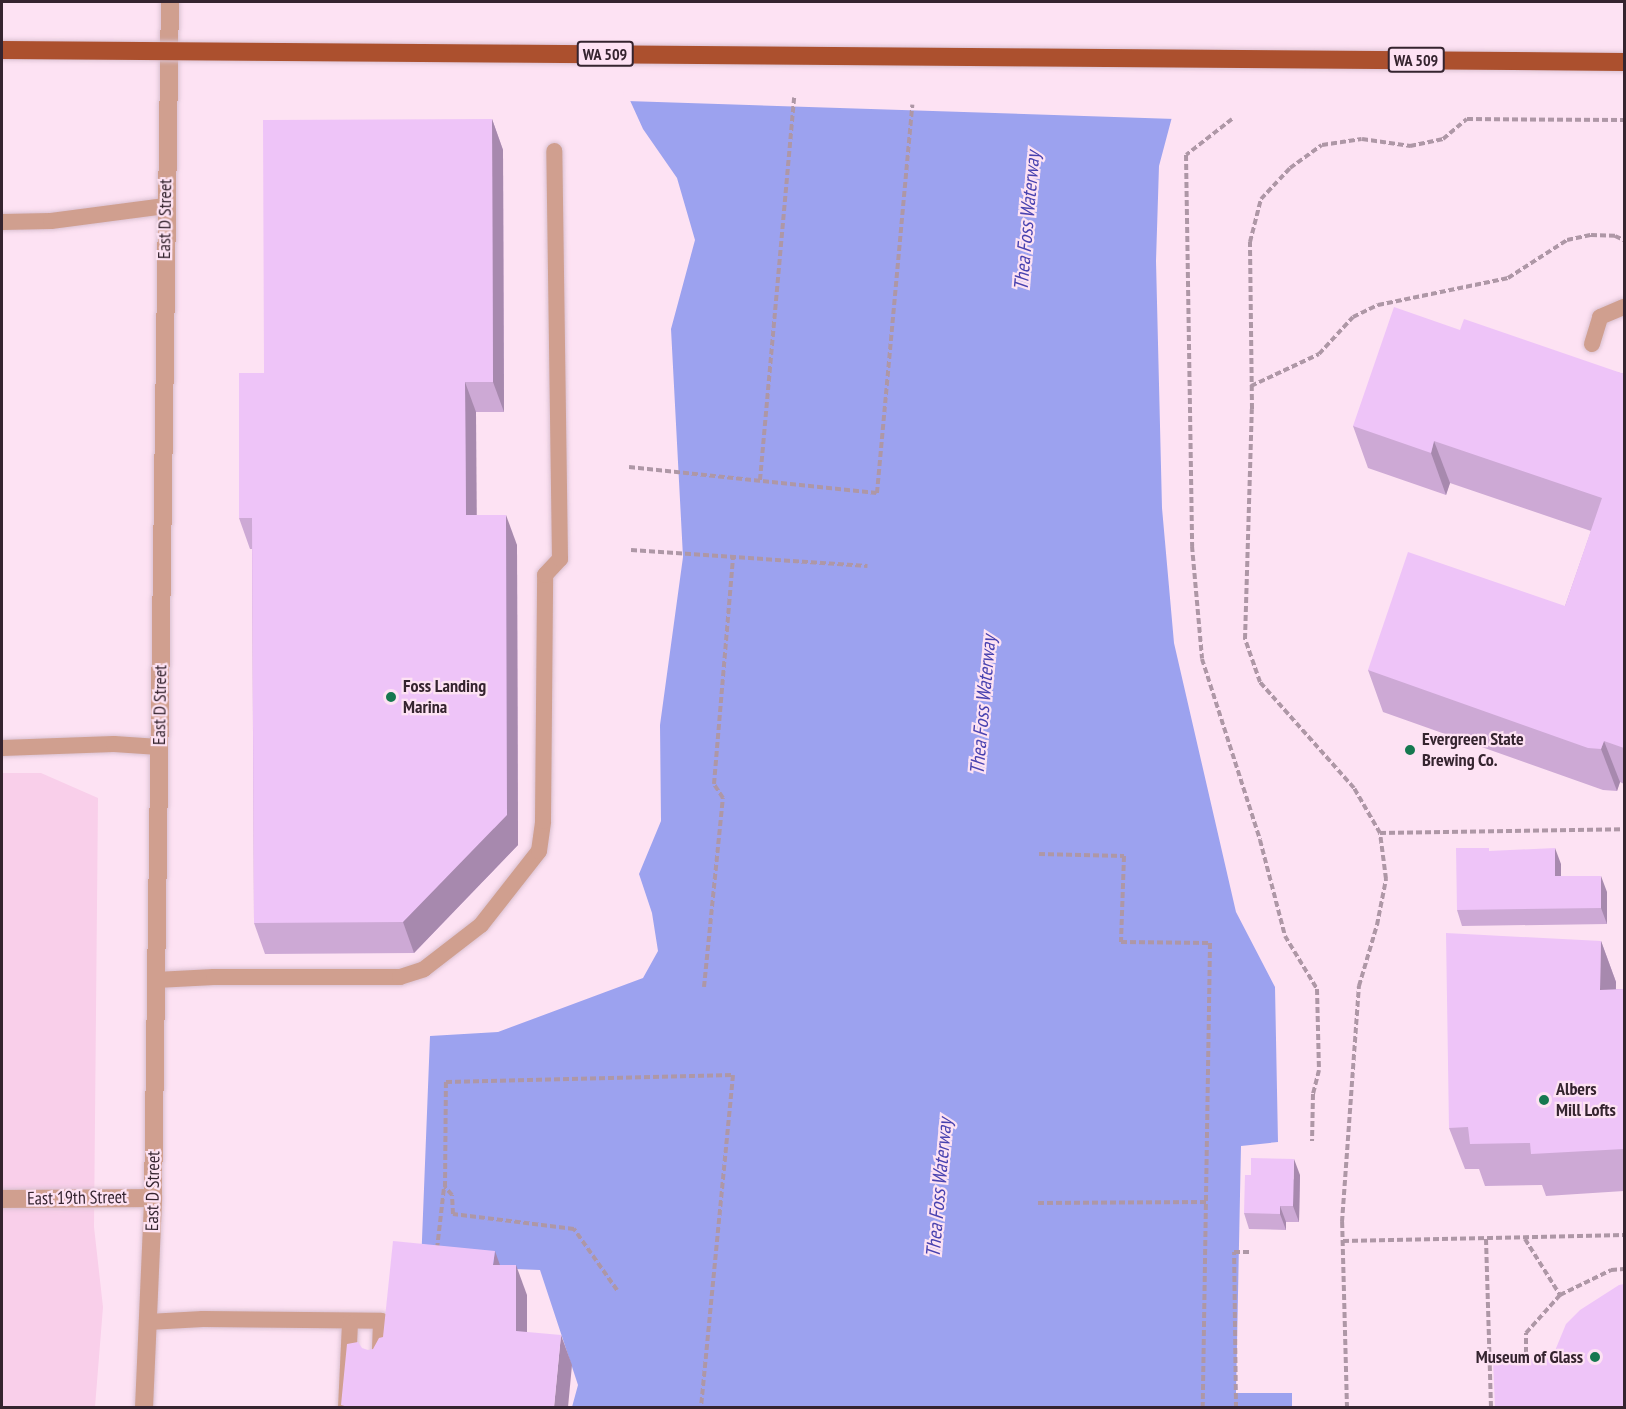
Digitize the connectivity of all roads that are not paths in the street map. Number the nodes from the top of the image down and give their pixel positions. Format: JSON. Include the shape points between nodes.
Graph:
{"nodes":[{"id":1,"x":170,"y":2,"type":"edge"},
{"id":2,"x":2,"y":50,"type":"edge"},
{"id":3,"x":1624,"y":62,"type":"edge"},
{"id":4,"x":554,"y":151,"type":"dead end"},
{"id":5,"x":165,"y":206,"type":"junction"},
{"id":6,"x":2,"y":222,"type":"edge"},
{"id":7,"x":1624,"y":308,"type":"edge"},
{"id":8,"x":1592,"y":344,"type":"dead end"},
{"id":9,"x":159,"y":747,"type":"junction"},
{"id":10,"x":2,"y":748,"type":"edge"},
{"id":11,"x":156,"y":980,"type":"junction"},
{"id":12,"x":153,"y":1198,"type":"junction"},
{"id":13,"x":2,"y":1199,"type":"edge"},
{"id":14,"x":148,"y":1322,"type":"junction"},
{"id":15,"x":350,"y":1323,"type":"junction"},
{"id":16,"x":379,"y":1370,"type":"edge"},
{"id":17,"x":144,"y":1407,"type":"edge"},
{"id":18,"x":346,"y":1407,"type":"edge"}],
"edges":[{"from":1,"to":5,"type":"street","name":"East D Street"},
{"from":2,"to":3,"type":"highway","number":"WA 509","bridge":true},
{"from":4,"to":11,"type":"lane","via":[[560,559],[545,575],[543,821],[539,851],[481,925],[424,969],[400,977]]},
{"from":5,"to":6,"type":"lane","via":[[51,221]]},
{"from":5,"to":9,"type":"street","name":"East D Street"},
{"from":7,"to":8,"type":"lane","via":[[1600,317]]},
{"from":9,"to":10,"type":"lane","via":[[114,744]]},
{"from":9,"to":11,"type":"street","name":"East D Street"},
{"from":11,"to":12,"type":"street","name":"East D Street"},
{"from":12,"to":13,"type":"street","name":"East 19th Street"},
{"from":12,"to":14,"type":"street","name":"East D Street"},
{"from":14,"to":15,"type":"lane","via":[[203,1319]]},
{"from":14,"to":17,"type":"street","name":"East D Street"},
{"from":15,"to":16,"type":"lane","via":[[381,1321]]},
{"from":15,"to":18,"type":"lane"}]}
